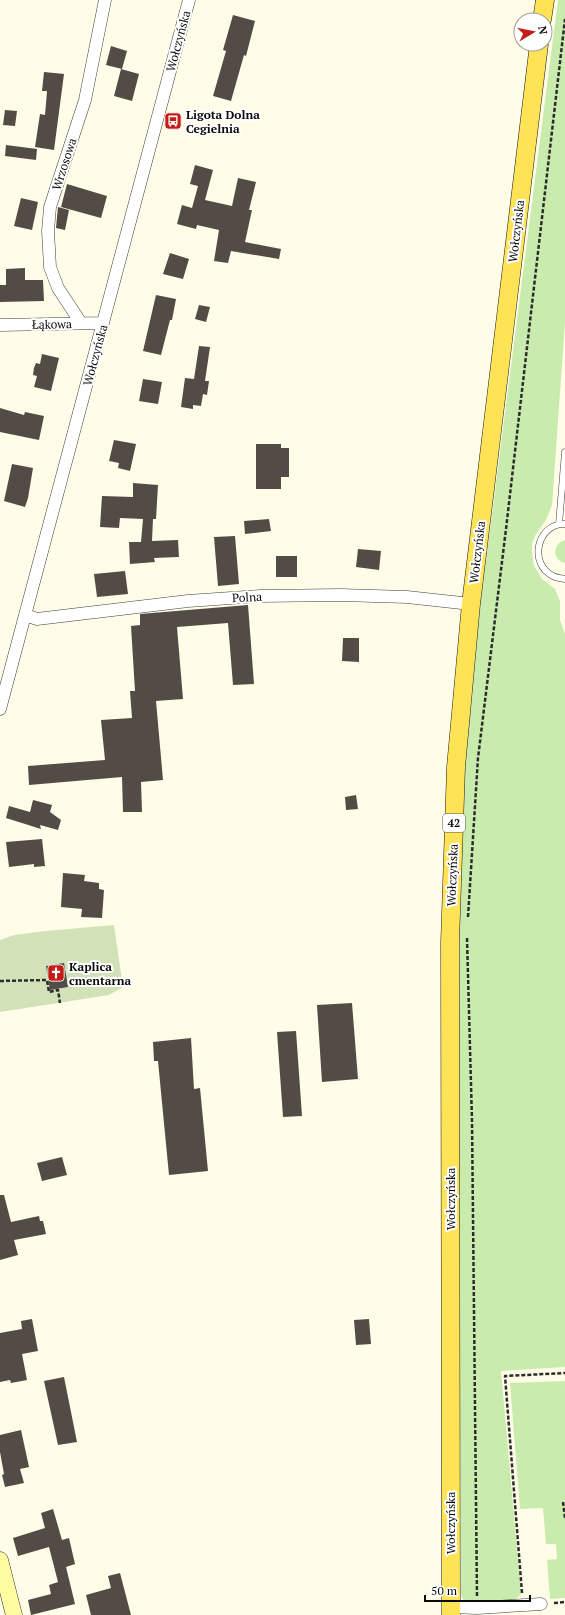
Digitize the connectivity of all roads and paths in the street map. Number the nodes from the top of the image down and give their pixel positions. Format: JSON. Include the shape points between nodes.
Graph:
{"nodes":[{"id":1,"x":106,"y":0,"type":"edge"},
{"id":2,"x":189,"y":0,"type":"edge"},
{"id":3,"x":545,"y":0,"type":"edge"},
{"id":4,"x":543,"y":12,"type":"edge"},
{"id":5,"x":565,"y":19,"type":"edge"},
{"id":6,"x":538,"y":52,"type":"edge"},
{"id":7,"x":81,"y":323,"type":"junction"},
{"id":8,"x":103,"y":323,"type":"junction"},
{"id":9,"x":0,"y":325,"type":"edge"},
{"id":10,"x":565,"y":452,"type":"edge"},
{"id":11,"x":562,"y":524,"type":"edge"},
{"id":12,"x":565,"y":579,"type":"edge"},
{"id":13,"x":471,"y":604,"type":"junction"},
{"id":14,"x":25,"y":615,"type":"junction"},
{"id":15,"x":0,"y":709,"type":"edge"},
{"id":16,"x":468,"y":921,"type":"dead end"},
{"id":17,"x":467,"y":936,"type":"dead end"},
{"id":18,"x":0,"y":981,"type":"edge"},
{"id":19,"x":60,"y":1003,"type":"dead end"},
{"id":20,"x":565,"y":1373,"type":"edge"},
{"id":21,"x":564,"y":1502,"type":"dead end"},
{"id":22,"x":565,"y":1518,"type":"edge"},
{"id":23,"x":0,"y":1560,"type":"edge"},
{"id":24,"x":523,"y":1604,"type":"junction"},
{"id":25,"x":541,"y":1604,"type":"dead end"},
{"id":26,"x":477,"y":1608,"type":"junction"},
{"id":27,"x":451,"y":1611,"type":"edge"},
{"id":28,"x":14,"y":1615,"type":"edge"}],
"edges":[{"from":1,"to":7,"type":"street","name":"Wrzosowa","via":[[85,100],[50,207],[48,231],[50,267],[58,288]]},
{"from":2,"to":8,"type":"street","name":"Wołczyńska"},
{"from":3,"to":4,"type":"main road"},
{"from":5,"to":16,"type":"path","via":[[478,758]]},
{"from":6,"to":13,"type":"main road","name":"Wołczyńska","number":"42"},
{"from":7,"to":8,"type":"street","name":"Łąkowa"},
{"from":7,"to":9,"type":"street","name":"Łąkowa"},
{"from":8,"to":14,"type":"street","name":"Wołczyńska"},
{"from":10,"to":11,"type":"lane"},
{"from":11,"to":12,"type":"lane","via":[[546,532],[538,547],[538,556],[546,572]]},
{"from":13,"to":14,"type":"street","name":"Polna","via":[[407,597],[268,596],[188,601],[37,619]]},
{"from":13,"to":27,"type":"main road","name":"Wołczyńska","number":"42","via":[[456,767],[450,942]]},
{"from":14,"to":15,"type":"street","name":"Wołczyńska"},
{"from":17,"to":26,"type":"path","via":[[472,1114]]},
{"from":18,"to":19,"type":"path","via":[[47,980],[49,992],[58,990]]},
{"from":20,"to":24,"type":"path","via":[[505,1376]]},
{"from":21,"to":22,"type":"path"},
{"from":23,"to":28,"type":"street"},
{"from":24,"to":25,"type":"street"},
{"from":24,"to":26,"type":"street"},
{"from":26,"to":27,"type":"street"}]}
